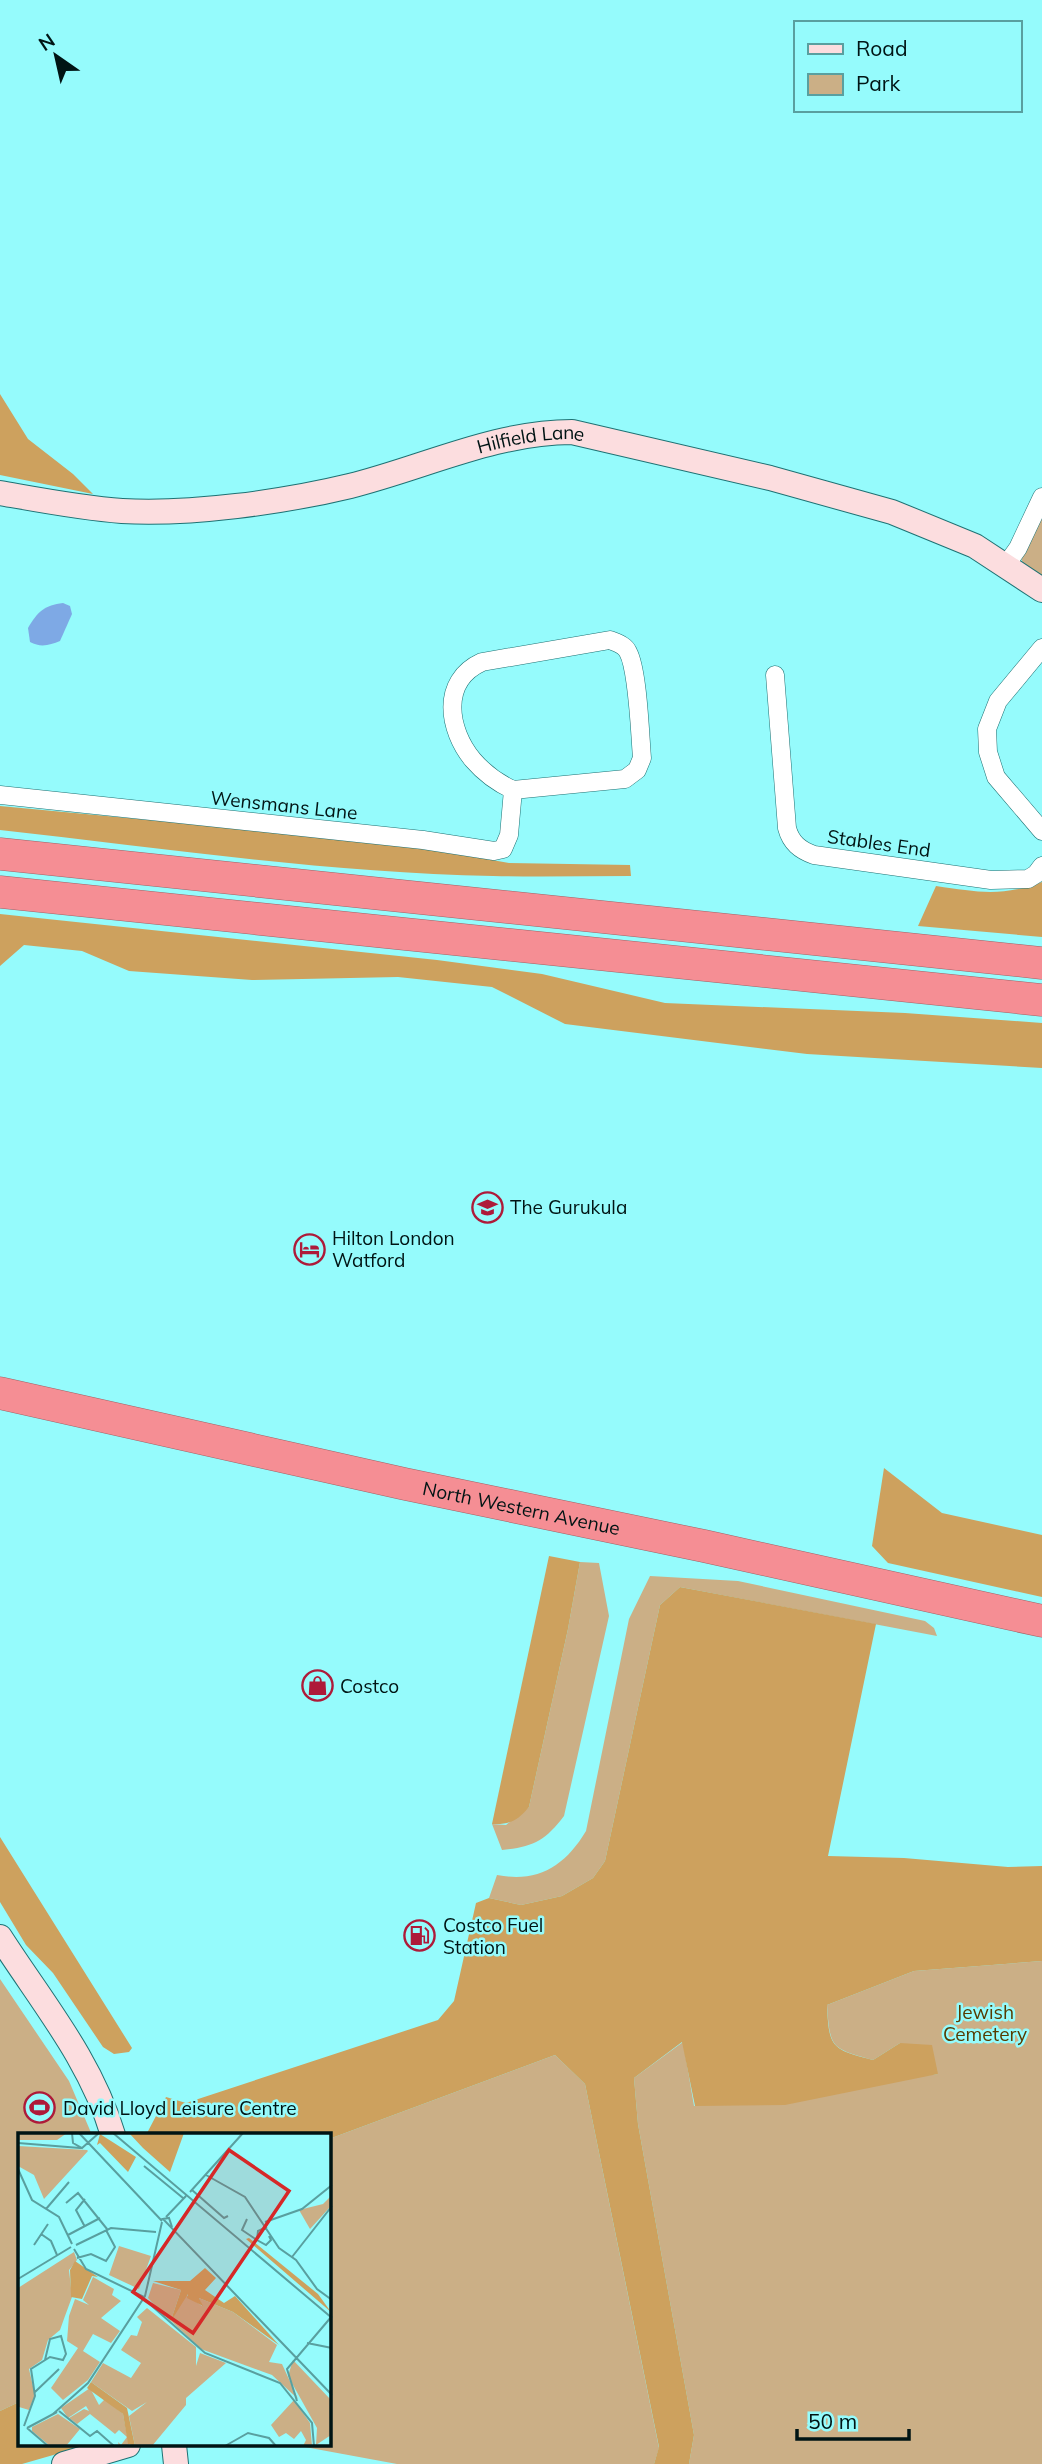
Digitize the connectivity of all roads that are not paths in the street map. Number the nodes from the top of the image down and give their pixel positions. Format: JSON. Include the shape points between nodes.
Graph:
{"nodes":[{"id":1,"x":0,"y":493,"type":"edge"},
{"id":2,"x":1042,"y":497,"type":"edge"},
{"id":3,"x":1006,"y":565,"type":"junction"},
{"id":4,"x":1042,"y":590,"type":"edge"},
{"id":5,"x":1042,"y":648,"type":"edge"},
{"id":6,"x":775,"y":675,"type":"dead end"},
{"id":7,"x":513,"y":790,"type":"junction"},
{"id":8,"x":0,"y":796,"type":"edge"},
{"id":9,"x":1042,"y":831,"type":"edge"},
{"id":10,"x":0,"y":854,"type":"edge"},
{"id":11,"x":1042,"y":866,"type":"edge"},
{"id":12,"x":0,"y":892,"type":"edge"},
{"id":13,"x":1042,"y":963,"type":"edge"},
{"id":14,"x":1042,"y":1000,"type":"edge"},
{"id":15,"x":0,"y":1393,"type":"edge"},
{"id":16,"x":1042,"y":1621,"type":"edge"},
{"id":17,"x":0,"y":1937,"type":"edge"},
{"id":18,"x":112,"y":2133,"type":"edge"},
{"id":19,"x":125,"y":2446,"type":"edge"},
{"id":20,"x":174,"y":2446,"type":"edge"},
{"id":21,"x":64,"y":2464,"type":"edge"},
{"id":22,"x":176,"y":2464,"type":"edge"},
{"id":23,"x":189,"y":2464,"type":"edge"}],
"edges":[{"from":1,"to":3,"type":"street","name":"Hilfield Lane","via":[[122,511],[219,506],[349,486],[509,438],[572,432],[892,512],[975,546]]},
{"from":2,"to":3,"type":"street"},
{"from":3,"to":4,"type":"street","name":"Hilfield Lane"},
{"from":5,"to":9,"type":"street","via":[[998,701],[987,729],[996,777]]},
{"from":6,"to":11,"type":"street","name":"Stables End","via":[[787,828],[800,849],[814,855],[991,880],[1028,879]]},
{"from":7,"to":7,"type":"street","via":[[625,779],[641,765],[634,669],[623,646],[598,641],[482,662],[458,681],[452,697],[459,738],[472,760]]},
{"from":7,"to":8,"type":"street","name":"Wensmans Lane","via":[[509,835],[503,849],[494,851]]},
{"from":10,"to":13,"type":"highway"},
{"from":12,"to":14,"type":"highway"},
{"from":15,"to":16,"type":"highway","name":"North Western Avenue"},
{"from":17,"to":18,"type":"street","via":[[72,2044]]},
{"from":19,"to":21,"type":"street"},
{"from":20,"to":22,"type":"street"},
{"from":22,"to":23,"type":"street"}]}
